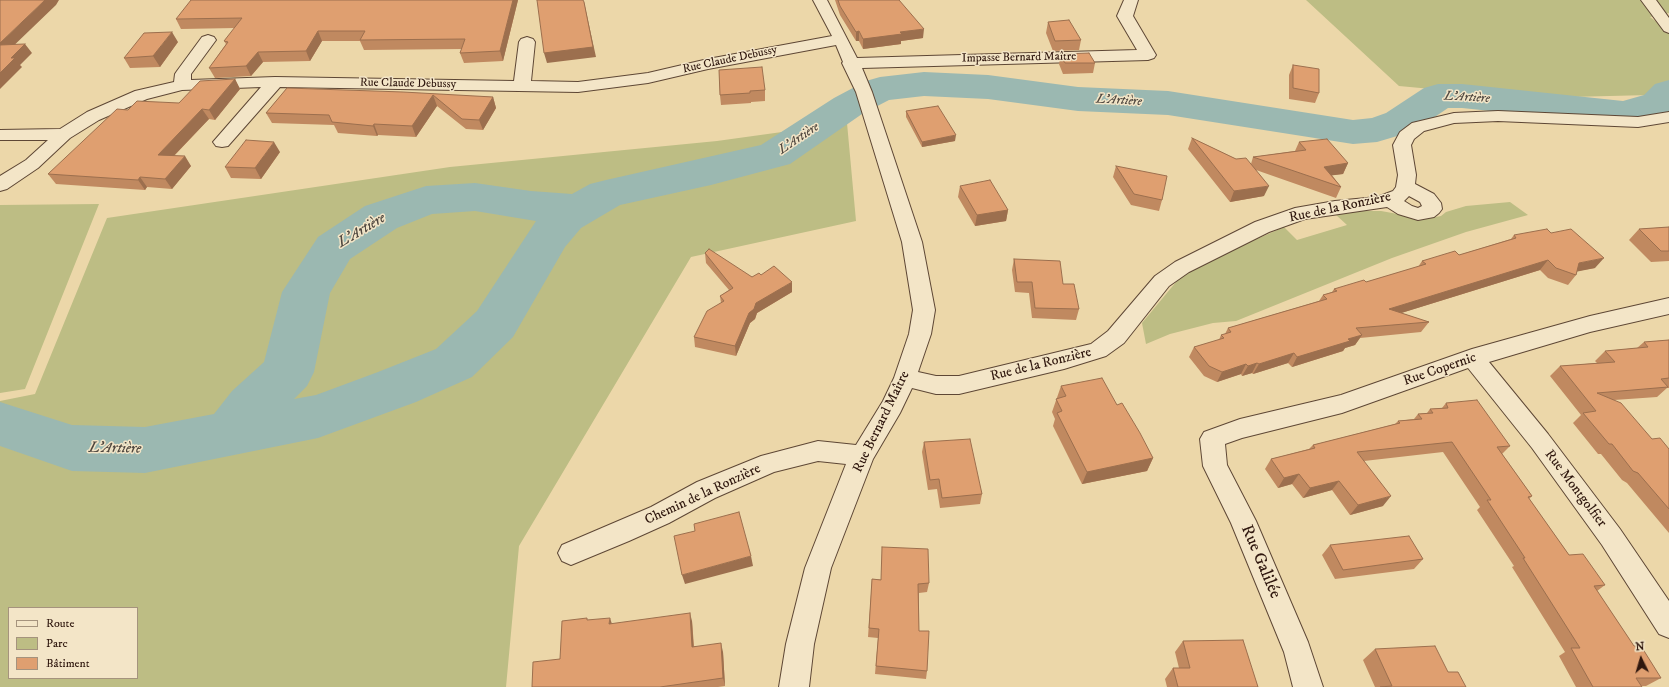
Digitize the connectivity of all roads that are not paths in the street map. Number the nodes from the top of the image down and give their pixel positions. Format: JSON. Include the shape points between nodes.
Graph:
{"nodes":[{"id":1,"x":820,"y":0,"type":"edge"},
{"id":2,"x":1131,"y":0,"type":"edge"},
{"id":3,"x":1648,"y":0,"type":"edge"},
{"id":4,"x":1669,"y":28,"type":"edge"},
{"id":5,"x":841,"y":39,"type":"junction"},
{"id":6,"x":208,"y":40,"type":"dead end"},
{"id":7,"x":527,"y":42,"type":"dead end"},
{"id":8,"x":850,"y":63,"type":"junction"},
{"id":9,"x":275,"y":82,"type":"junction"},
{"id":10,"x":182,"y":85,"type":"junction"},
{"id":11,"x":522,"y":86,"type":"junction"},
{"id":12,"x":1669,"y":117,"type":"edge"},
{"id":13,"x":64,"y":134,"type":"junction"},
{"id":14,"x":0,"y":135,"type":"edge"},
{"id":15,"x":222,"y":142,"type":"dead end"},
{"id":16,"x":0,"y":185,"type":"edge"},
{"id":17,"x":1669,"y":306,"type":"edge"},
{"id":18,"x":1472,"y":358,"type":"junction"},
{"id":19,"x":905,"y":378,"type":"junction"},
{"id":20,"x":1212,"y":439,"type":"joint"},
{"id":21,"x":862,"y":456,"type":"junction"},
{"id":22,"x":571,"y":553,"type":"dead end"},
{"id":23,"x":1669,"y":625,"type":"edge"},
{"id":24,"x":794,"y":687,"type":"edge"},
{"id":25,"x":1308,"y":687,"type":"edge"}],
"edges":[{"from":1,"to":5,"type":"street","name":"Rue Bernard Maître"},
{"from":2,"to":8,"type":"street","name":"Impasse Bernard Maître","via":[[1125,16],[1148,55]]},
{"from":3,"to":4,"type":"street"},
{"from":5,"to":8,"type":"street","name":"Rue Bernard Maître"},
{"from":5,"to":11,"type":"street","name":"Rue Claude Debussy","via":[[624,81],[578,87]]},
{"from":6,"to":10,"type":"street","via":[[183,74]]},
{"from":7,"to":11,"type":"street"},
{"from":8,"to":19,"type":"street","name":"Rue Bernard Maître","via":[[866,98],[912,242],[924,310],[920,334]]},
{"from":9,"to":10,"type":"street","name":"Rue Claude Debussy"},
{"from":9,"to":11,"type":"street","name":"Rue Claude Debussy"},
{"from":9,"to":15,"type":"street"},
{"from":10,"to":13,"type":"street","name":"Rue Claude Debussy","via":[[141,95],[115,105]]},
{"from":12,"to":19,"type":"street","name":"Rue de la Ronzière","via":[[1638,122],[1498,116],[1454,118],[1418,127],[1406,136],[1402,145],[1407,175],[1397,194],[1377,203],[1302,213],[1262,227],[1182,267],[1162,281],[1116,337],[1098,350],[959,385],[936,386]]},
{"from":13,"to":14,"type":"street"},
{"from":13,"to":16,"type":"street","name":"Rue Claude Debussy","via":[[32,164]]},
{"from":17,"to":18,"type":"street","name":"Rue Copernic","via":[[1590,324]]},
{"from":18,"to":20,"type":"street","name":"Rue Copernic","via":[[1342,404],[1240,429]]},
{"from":18,"to":23,"type":"street","name":"Rue Montgolfier","via":[[1531,430],[1611,538]]},
{"from":19,"to":21,"type":"street","name":"Rue Bernard Maître","via":[[892,406]]},
{"from":20,"to":25,"type":"street","name":"Rue Galilée","via":[[1215,466],[1243,521],[1298,652]]},
{"from":21,"to":22,"type":"street","name":"Chemin de la Ronzière","via":[[818,451],[770,463],[706,490],[627,530]]},
{"from":21,"to":24,"type":"street","name":"Rue Bernard Maître","via":[[818,568],[800,644]]}]}
